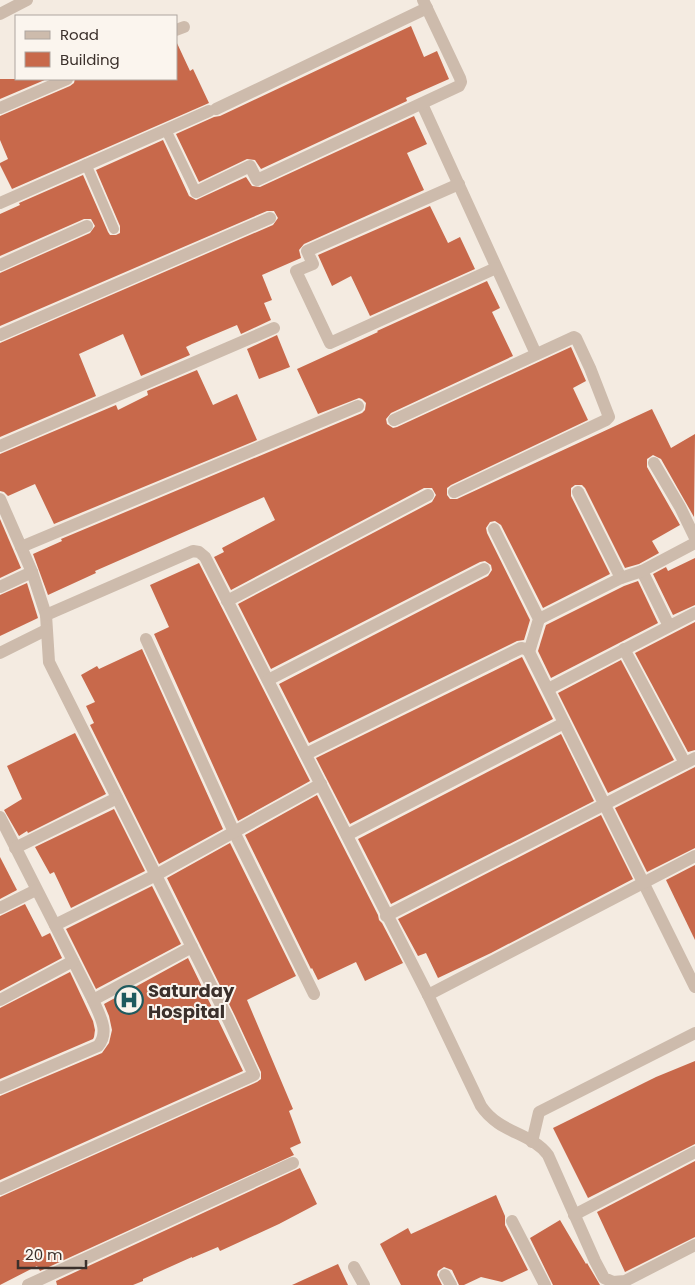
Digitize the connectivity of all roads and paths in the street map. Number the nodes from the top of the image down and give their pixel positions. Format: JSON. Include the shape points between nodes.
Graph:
{"nodes":[{"id":1,"x":27,"y":0,"type":"edge"},
{"id":2,"x":425,"y":4,"type":"edge"},
{"id":3,"x":0,"y":14,"type":"edge"},
{"id":4,"x":65,"y":80,"type":"edge"},
{"id":5,"x":422,"y":104,"type":"junction"},
{"id":6,"x":0,"y":108,"type":"edge"},
{"id":7,"x":166,"y":130,"type":"junction"},
{"id":8,"x":86,"y":164,"type":"junction"},
{"id":9,"x":459,"y":184,"type":"junction"},
{"id":10,"x":196,"y":192,"type":"joint"},
{"id":11,"x":0,"y":203,"type":"edge"},
{"id":12,"x":270,"y":218,"type":"dead end"},
{"id":13,"x":87,"y":226,"type":"dead end"},
{"id":14,"x":114,"y":229,"type":"dead end"},
{"id":15,"x":0,"y":265,"type":"edge"},
{"id":16,"x":496,"y":268,"type":"junction"},
{"id":17,"x":274,"y":328,"type":"dead end"},
{"id":18,"x":0,"y":335,"type":"edge"},
{"id":19,"x":536,"y":354,"type":"junction"},
{"id":20,"x":358,"y":406,"type":"dead end"},
{"id":21,"x":394,"y":420,"type":"dead end"},
{"id":22,"x":0,"y":446,"type":"edge"},
{"id":23,"x":654,"y":463,"type":"dead end"},
{"id":24,"x":454,"y":492,"type":"dead end"},
{"id":25,"x":578,"y":492,"type":"dead end"},
{"id":26,"x":428,"y":495,"type":"dead end"},
{"id":27,"x":0,"y":499,"type":"edge"},
{"id":28,"x":494,"y":529,"type":"dead end"},
{"id":29,"x":695,"y":538,"type":"edge"},
{"id":30,"x":695,"y":543,"type":"edge"},
{"id":31,"x":21,"y":547,"type":"junction"},
{"id":32,"x":484,"y":568,"type":"dead end"},
{"id":33,"x":642,"y":571,"type":"junction"},
{"id":34,"x":32,"y":572,"type":"junction"},
{"id":35,"x":621,"y":578,"type":"junction"},
{"id":36,"x":0,"y":587,"type":"edge"},
{"id":37,"x":227,"y":601,"type":"junction"},
{"id":38,"x":695,"y":613,"type":"edge"},
{"id":39,"x":46,"y":615,"type":"junction"},
{"id":40,"x":539,"y":619,"type":"junction"},
{"id":41,"x":669,"y":626,"type":"junction"},
{"id":42,"x":46,"y":630,"type":"junction"},
{"id":43,"x":146,"y":639,"type":"dead end"},
{"id":44,"x":624,"y":649,"type":"junction"},
{"id":45,"x":529,"y":652,"type":"junction"},
{"id":46,"x":0,"y":653,"type":"edge"},
{"id":47,"x":268,"y":680,"type":"junction"},
{"id":48,"x":548,"y":690,"type":"junction"},
{"id":49,"x":564,"y":723,"type":"junction"},
{"id":50,"x":306,"y":754,"type":"junction"},
{"id":51,"x":690,"y":761,"type":"edge"},
{"id":52,"x":321,"y":784,"type":"junction"},
{"id":53,"x":117,"y":798,"type":"junction"},
{"id":54,"x":604,"y":803,"type":"junction"},
{"id":55,"x":0,"y":819,"type":"edge"},
{"id":56,"x":234,"y":832,"type":"junction"},
{"id":57,"x":347,"y":835,"type":"junction"},
{"id":58,"x":15,"y":848,"type":"junction"},
{"id":59,"x":695,"y":856,"type":"edge"},
{"id":60,"x":156,"y":875,"type":"junction"},
{"id":61,"x":643,"y":882,"type":"junction"},
{"id":62,"x":36,"y":890,"type":"junction"},
{"id":63,"x":0,"y":908,"type":"edge"},
{"id":64,"x":386,"y":916,"type":"junction"},
{"id":65,"x":55,"y":925,"type":"junction"},
{"id":66,"x":192,"y":947,"type":"junction"},
{"id":67,"x":695,"y":957,"type":"edge"},
{"id":68,"x":73,"y":961,"type":"junction"},
{"id":69,"x":683,"y":963,"type":"junction"},
{"id":70,"x":695,"y":987,"type":"edge"},
{"id":71,"x":314,"y":994,"type":"dead end"},
{"id":72,"x":428,"y":995,"type":"junction"},
{"id":73,"x":0,"y":1000,"type":"edge"},
{"id":74,"x":93,"y":1000,"type":"junction"},
{"id":75,"x":695,"y":1033,"type":"edge"},
{"id":76,"x":0,"y":1088,"type":"edge"},
{"id":77,"x":532,"y":1142,"type":"junction"},
{"id":78,"x":695,"y":1152,"type":"edge"},
{"id":79,"x":293,"y":1164,"type":"dead end"},
{"id":80,"x":0,"y":1189,"type":"edge"},
{"id":81,"x":574,"y":1215,"type":"junction"},
{"id":82,"x":512,"y":1221,"type":"dead end"},
{"id":83,"x":695,"y":1246,"type":"edge"},
{"id":84,"x":354,"y":1267,"type":"dead end"},
{"id":85,"x":606,"y":1281,"type":"edge"},
{"id":86,"x":28,"y":1285,"type":"edge"},
{"id":87,"x":364,"y":1285,"type":"edge"},
{"id":88,"x":545,"y":1285,"type":"edge"}],
"edges":[{"from":1,"to":3,"type":"street"},
{"from":2,"to":5,"type":"street","via":[[461,82],[459,86]]},
{"from":2,"to":7,"type":"street","via":[[213,110]]},
{"from":4,"to":6,"type":"street"},
{"from":5,"to":9,"type":"street"},
{"from":5,"to":10,"type":"street","via":[[257,180],[250,166]]},
{"from":7,"to":8,"type":"street"},
{"from":7,"to":10,"type":"lane"},
{"from":8,"to":11,"type":"street"},
{"from":8,"to":14,"type":"lane"},
{"from":9,"to":16,"type":"street"},
{"from":9,"to":16,"type":"street","via":[[307,251],[312,264],[296,271],[330,343]]},
{"from":12,"to":18,"type":"street"},
{"from":13,"to":15,"type":"street"},
{"from":16,"to":19,"type":"street"},
{"from":17,"to":22,"type":"street"},
{"from":19,"to":21,"type":"street"},
{"from":19,"to":24,"type":"street","via":[[576,338],[608,417]]},
{"from":20,"to":31,"type":"street"},
{"from":23,"to":29,"type":"street"},
{"from":25,"to":35,"type":"street"},
{"from":26,"to":37,"type":"street"},
{"from":27,"to":31,"type":"street"},
{"from":28,"to":40,"type":"street"},
{"from":30,"to":33,"type":"street"},
{"from":31,"to":34,"type":"street"},
{"from":32,"to":47,"type":"street"},
{"from":33,"to":35,"type":"street"},
{"from":33,"to":41,"type":"street"},
{"from":34,"to":36,"type":"street"},
{"from":34,"to":39,"type":"street"},
{"from":35,"to":40,"type":"street"},
{"from":37,"to":39,"type":"street","via":[[205,557],[193,551]]},
{"from":37,"to":47,"type":"street"},
{"from":38,"to":41,"type":"street"},
{"from":39,"to":42,"type":"street"},
{"from":40,"to":45,"type":"street"},
{"from":41,"to":44,"type":"street"},
{"from":42,"to":46,"type":"street"},
{"from":42,"to":53,"type":"street","via":[[49,662]]},
{"from":43,"to":56,"type":"street"},
{"from":44,"to":48,"type":"street"},
{"from":44,"to":51,"type":"street"},
{"from":45,"to":48,"type":"street"},
{"from":45,"to":50,"type":"street","via":[[521,648]]},
{"from":47,"to":50,"type":"street"},
{"from":48,"to":49,"type":"street"},
{"from":49,"to":54,"type":"street"},
{"from":49,"to":57,"type":"street"},
{"from":50,"to":52,"type":"street"},
{"from":51,"to":54,"type":"street"},
{"from":52,"to":56,"type":"street"},
{"from":52,"to":57,"type":"street"},
{"from":53,"to":58,"type":"street"},
{"from":53,"to":60,"type":"street"},
{"from":54,"to":61,"type":"street"},
{"from":54,"to":64,"type":"street"},
{"from":55,"to":58,"type":"street"},
{"from":56,"to":60,"type":"street"},
{"from":56,"to":71,"type":"street"},
{"from":57,"to":64,"type":"street"},
{"from":58,"to":62,"type":"street"},
{"from":59,"to":61,"type":"street"},
{"from":60,"to":65,"type":"street"},
{"from":60,"to":66,"type":"street"},
{"from":61,"to":69,"type":"street"},
{"from":61,"to":72,"type":"street"},
{"from":62,"to":63,"type":"street"},
{"from":62,"to":65,"type":"street"},
{"from":64,"to":72,"type":"street"},
{"from":65,"to":68,"type":"street"},
{"from":66,"to":74,"type":"street"},
{"from":66,"to":80,"type":"street","via":[[254,1075]]},
{"from":67,"to":69,"type":"street"},
{"from":68,"to":73,"type":"street"},
{"from":68,"to":74,"type":"street"},
{"from":69,"to":70,"type":"street"},
{"from":72,"to":77,"type":"street","via":[[481,1106],[498,1124]]},
{"from":74,"to":76,"type":"street","via":[[105,1028],[98,1046]]},
{"from":75,"to":77,"type":"street","via":[[540,1112]]},
{"from":77,"to":81,"type":"street","via":[[542,1146],[548,1155]]},
{"from":78,"to":81,"type":"street"},
{"from":79,"to":86,"type":"street"},
{"from":81,"to":85,"type":"street"},
{"from":82,"to":88,"type":"street"},
{"from":83,"to":85,"type":"street","via":[[625,1280]]},
{"from":84,"to":87,"type":"street"}]}
